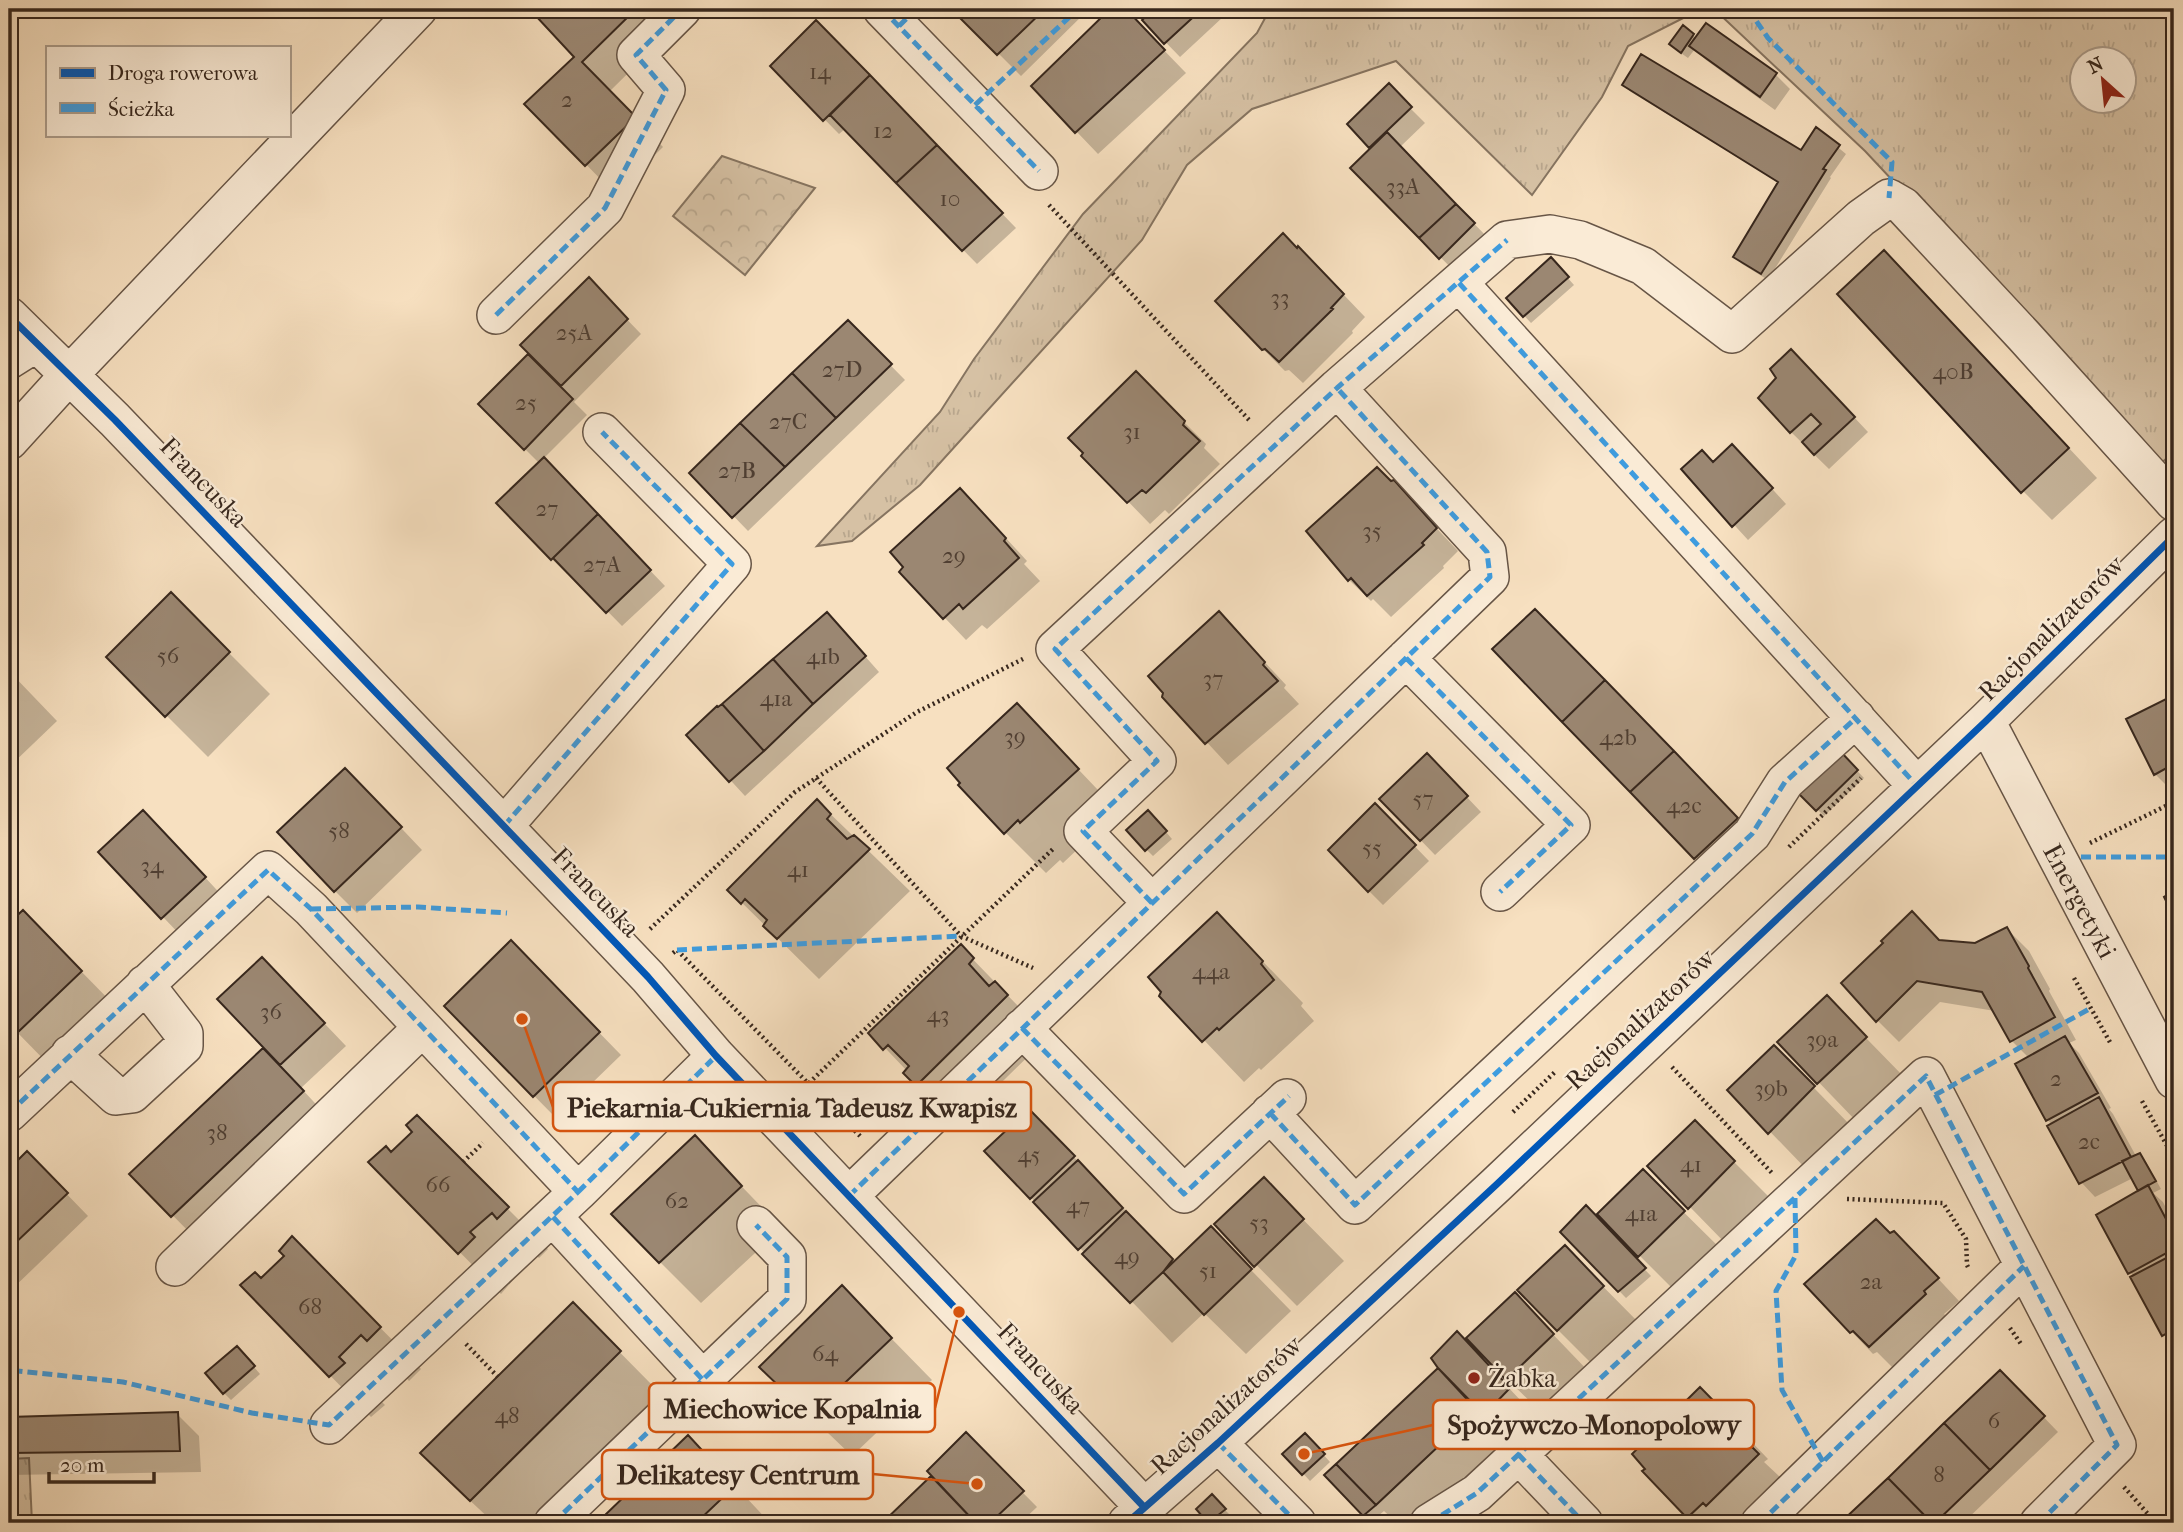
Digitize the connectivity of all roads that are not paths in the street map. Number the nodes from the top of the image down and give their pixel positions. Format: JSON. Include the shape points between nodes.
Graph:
{"nodes":[{"id":1,"x":418,"y":9,"type":"edge"},
{"id":2,"x":682,"y":9,"type":"edge"},
{"id":3,"x":882,"y":9,"type":"edge"},
{"id":4,"x":1039,"y":171,"type":"road end"},
{"id":5,"x":1459,"y":283,"type":"junction"},
{"id":6,"x":496,"y":315,"type":"dead end"},
{"id":7,"x":9,"y":316,"type":"edge"},
{"id":8,"x":23,"y":352,"type":"edge"},
{"id":9,"x":69,"y":375,"type":"junction"},
{"id":10,"x":1337,"y":388,"type":"junction"},
{"id":11,"x":602,"y":432,"type":"dead end"},
{"id":12,"x":9,"y":441,"type":"edge"},
{"id":13,"x":2174,"y":502,"type":"edge"},
{"id":14,"x":2174,"y":536,"type":"edge"},
{"id":15,"x":1406,"y":658,"type":"junction"},
{"id":16,"x":1856,"y":718,"type":"junction"},
{"id":17,"x":1986,"y":721,"type":"junction"},
{"id":18,"x":1917,"y":786,"type":"junction"},
{"id":19,"x":504,"y":826,"type":"junction"},
{"id":20,"x":1500,"y":892,"type":"dead end"},
{"id":21,"x":1152,"y":903,"type":"junction"},
{"id":22,"x":145,"y":985,"type":"junction"},
{"id":23,"x":422,"y":1028,"type":"junction"},
{"id":24,"x":1022,"y":1028,"type":"junction"},
{"id":25,"x":70,"y":1054,"type":"junction"},
{"id":26,"x":716,"y":1056,"type":"junction"},
{"id":27,"x":2174,"y":1080,"type":"edge"},
{"id":28,"x":9,"y":1113,"type":"edge"},
{"id":29,"x":849,"y":1196,"type":"junction"},
{"id":30,"x":566,"y":1205,"type":"junction"},
{"id":31,"x":756,"y":1226,"type":"dead end"},
{"id":32,"x":2024,"y":1266,"type":"junction"},
{"id":33,"x":176,"y":1267,"type":"dead end"},
{"id":34,"x":702,"y":1379,"type":"junction"},
{"id":35,"x":329,"y":1425,"type":"dead end"},
{"id":36,"x":1219,"y":1444,"type":"junction"},
{"id":37,"x":1518,"y":1454,"type":"junction"},
{"id":38,"x":1135,"y":1515,"type":"edge"},
{"id":39,"x":552,"y":1523,"type":"edge"},
{"id":40,"x":1297,"y":1523,"type":"edge"},
{"id":41,"x":1429,"y":1523,"type":"edge"},
{"id":42,"x":1584,"y":1523,"type":"edge"},
{"id":43,"x":1760,"y":1523,"type":"edge"},
{"id":44,"x":2039,"y":1523,"type":"edge"}],
"edges":[{"from":1,"to":9,"type":"street"},
{"from":2,"to":6,"type":"street","via":[[636,55],[666,90],[605,208]]},
{"from":3,"to":4,"type":"street"},
{"from":5,"to":10,"type":"street"},
{"from":5,"to":13,"type":"street","via":[[1507,240],[1549,234],[1580,240],[1643,266],[1732,334],[1889,198],[1903,206]]},
{"from":5,"to":16,"type":"street"},
{"from":7,"to":8,"type":"street","name":"Francuska"},
{"from":8,"to":9,"type":"street","name":"Francuska"},
{"from":9,"to":12,"type":"street"},
{"from":9,"to":19,"type":"street","name":"Francuska"},
{"from":10,"to":15,"type":"street","via":[[1487,552],[1490,577]]},
{"from":10,"to":21,"type":"street","via":[[1055,649],[1157,761],[1083,831]]},
{"from":11,"to":19,"type":"street","via":[[732,564]]},
{"from":14,"to":17,"type":"street","name":"Racjonalizatorów"},
{"from":15,"to":20,"type":"street","via":[[1571,825]]},
{"from":15,"to":21,"type":"street"},
{"from":16,"to":18,"type":"street"},
{"from":16,"to":24,"type":"street","via":[[1785,782],[1752,834],[1355,1205],[1280,1104],[1184,1194]]},
{"from":17,"to":18,"type":"street","name":"Racjonalizatorów"},
{"from":17,"to":27,"type":"street","name":"Energetyki"},
{"from":18,"to":36,"type":"street","name":"Racjonalizatorów"},
{"from":19,"to":26,"type":"street","name":"Francuska","via":[[648,977]]},
{"from":21,"to":24,"type":"street"},
{"from":22,"to":23,"type":"street","via":[[268,870],[311,909]]},
{"from":22,"to":25,"type":"street"},
{"from":22,"to":25,"type":"street","via":[[184,1034],[184,1046],[132,1094],[116,1096]]},
{"from":23,"to":30,"type":"street"},
{"from":23,"to":33,"type":"street"},
{"from":24,"to":29,"type":"street"},
{"from":25,"to":28,"type":"street"},
{"from":26,"to":29,"type":"street","name":"Francuska"},
{"from":26,"to":30,"type":"street"},
{"from":29,"to":38,"type":"street","name":"Francuska"},
{"from":30,"to":34,"type":"street"},
{"from":30,"to":35,"type":"street"},
{"from":31,"to":34,"type":"street","via":[[787,1257],[788,1299]]},
{"from":32,"to":37,"type":"street","via":[[1926,1076]]},
{"from":32,"to":43,"type":"street"},
{"from":32,"to":44,"type":"street","via":[[2117,1446]]},
{"from":34,"to":39,"type":"street"},
{"from":36,"to":38,"type":"street","name":"Racjonalizatorów"},
{"from":36,"to":40,"type":"street"},
{"from":37,"to":41,"type":"street","via":[[1477,1493]]},
{"from":37,"to":42,"type":"street"}]}
